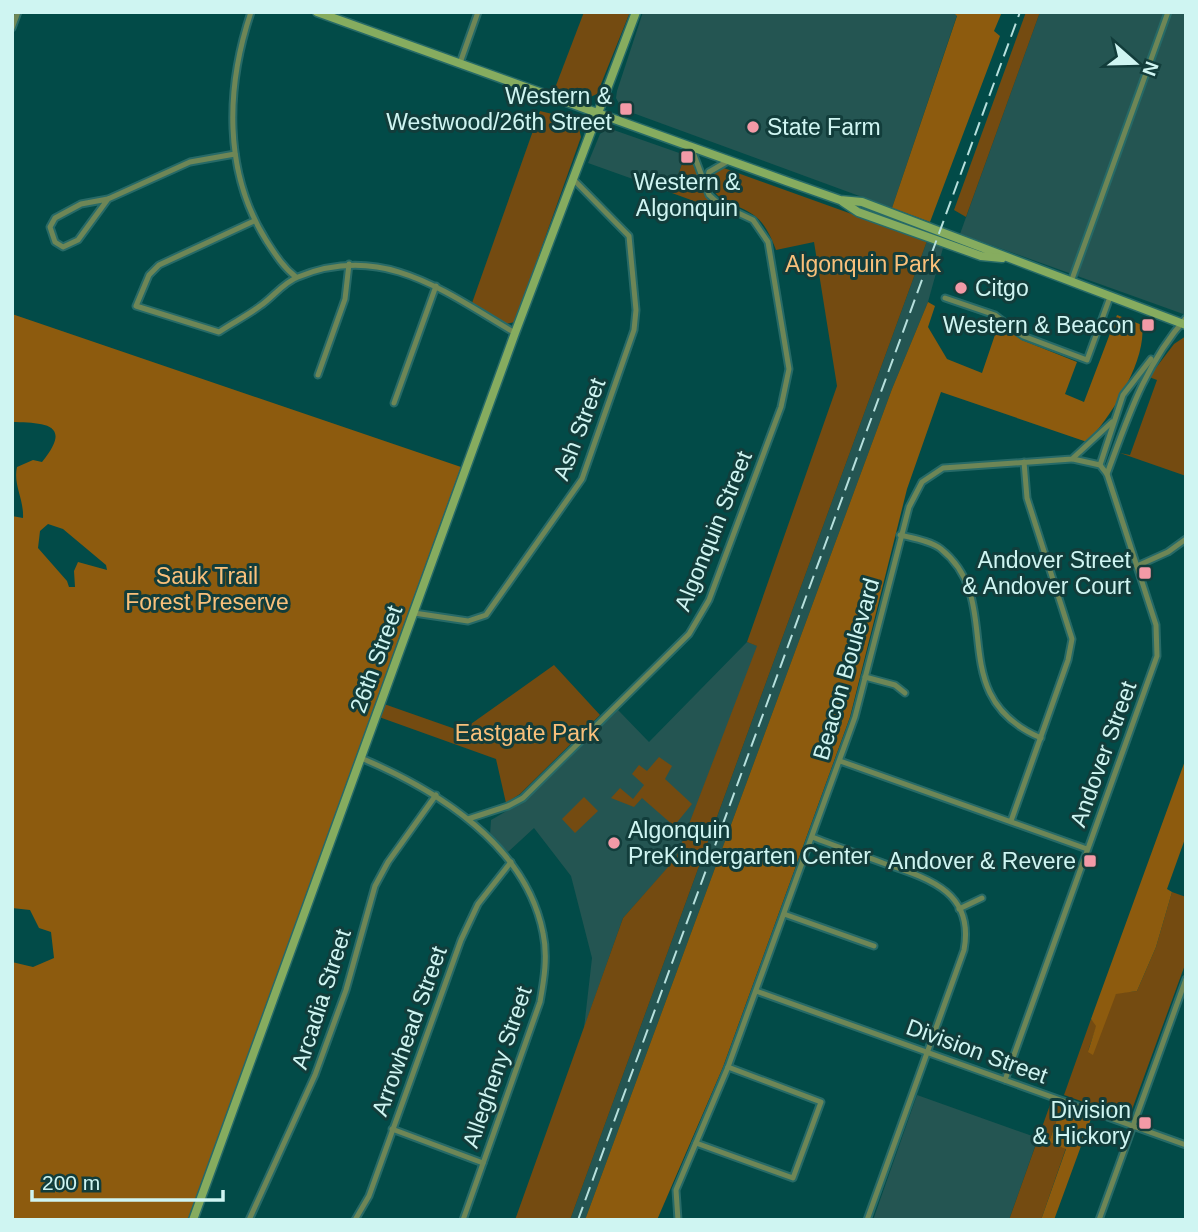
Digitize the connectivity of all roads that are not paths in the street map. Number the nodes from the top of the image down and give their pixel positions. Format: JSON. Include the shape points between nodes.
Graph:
{"nodes":[{"id":1,"x":18,"y":12,"type":"edge"},
{"id":2,"x":251,"y":12,"type":"edge"},
{"id":3,"x":317,"y":12,"type":"edge"},
{"id":4,"x":478,"y":12,"type":"edge"},
{"id":5,"x":636,"y":12,"type":"edge"},
{"id":6,"x":1168,"y":12,"type":"edge"},
{"id":7,"x":12,"y":28,"type":"edge"},
{"id":8,"x":460,"y":63,"type":"junction"},
{"id":9,"x":600,"y":113,"type":"junction"},
{"id":10,"x":691,"y":147,"type":"junction"},
{"id":11,"x":235,"y":154,"type":"junction"},
{"id":12,"x":729,"y":160,"type":"junction"},
{"id":13,"x":574,"y":180,"type":"junction"},
{"id":14,"x":705,"y":184,"type":"junction"},
{"id":15,"x":108,"y":199,"type":"junction"},
{"id":16,"x":254,"y":221,"type":"junction"},
{"id":17,"x":349,"y":264,"type":"junction"},
{"id":18,"x":296,"y":277,"type":"junction"},
{"id":19,"x":1070,"y":283,"type":"junction"},
{"id":20,"x":436,"y":286,"type":"junction"},
{"id":21,"x":1110,"y":297,"type":"junction"},
{"id":22,"x":945,"y":298,"type":"dead end"},
{"id":23,"x":1184,"y":322,"type":"edge"},
{"id":24,"x":515,"y":333,"type":"junction"},
{"id":25,"x":1156,"y":355,"type":"junction"},
{"id":26,"x":318,"y":375,"type":"dead end"},
{"id":27,"x":394,"y":403,"type":"dead end"},
{"id":28,"x":1112,"y":422,"type":"junction"},
{"id":29,"x":1072,"y":459,"type":"junction"},
{"id":30,"x":1024,"y":463,"type":"junction"},
{"id":31,"x":1100,"y":465,"type":"junction"},
{"id":32,"x":1107,"y":474,"type":"junction"},
{"id":33,"x":900,"y":534,"type":"junction"},
{"id":34,"x":1186,"y":539,"type":"edge"},
{"id":35,"x":1137,"y":566,"type":"junction"},
{"id":36,"x":414,"y":613,"type":"junction"},
{"id":37,"x":865,"y":677,"type":"junction"},
{"id":38,"x":905,"y":693,"type":"dead end"},
{"id":39,"x":1041,"y":738,"type":"junction"},
{"id":40,"x":361,"y":758,"type":"junction"},
{"id":41,"x":840,"y":761,"type":"junction"},
{"id":42,"x":436,"y":795,"type":"junction"},
{"id":43,"x":468,"y":819,"type":"junction"},
{"id":44,"x":1010,"y":821,"type":"junction"},
{"id":45,"x":812,"y":837,"type":"junction"},
{"id":46,"x":1087,"y":849,"type":"junction"},
{"id":47,"x":511,"y":862,"type":"junction"},
{"id":48,"x":982,"y":898,"type":"dead end"},
{"id":49,"x":959,"y":909,"type":"junction"},
{"id":50,"x":784,"y":914,"type":"junction"},
{"id":51,"x":874,"y":946,"type":"dead end"},
{"id":52,"x":1186,"y":979,"type":"edge"},
{"id":53,"x":756,"y":990,"type":"junction"},
{"id":54,"x":927,"y":1052,"type":"junction"},
{"id":55,"x":728,"y":1067,"type":"junction"},
{"id":56,"x":1004,"y":1080,"type":"junction"},
{"id":57,"x":1132,"y":1125,"type":"junction"},
{"id":58,"x":392,"y":1129,"type":"junction"},
{"id":59,"x":696,"y":1143,"type":"junction"},
{"id":60,"x":1186,"y":1145,"type":"edge"},
{"id":61,"x":483,"y":1163,"type":"junction"},
{"id":62,"x":193,"y":1220,"type":"edge"},
{"id":63,"x":249,"y":1220,"type":"edge"},
{"id":64,"x":355,"y":1220,"type":"edge"},
{"id":65,"x":463,"y":1220,"type":"edge"},
{"id":66,"x":678,"y":1220,"type":"edge"},
{"id":67,"x":867,"y":1220,"type":"edge"},
{"id":68,"x":1099,"y":1220,"type":"edge"}],
"edges":[{"from":1,"to":7,"type":"street"},
{"from":2,"to":11,"type":"street","via":[[232,95]]},
{"from":3,"to":8,"type":"street"},
{"from":4,"to":8,"type":"street"},
{"from":5,"to":9,"type":"street","name":"26th Street"},
{"from":6,"to":19,"type":"street"},
{"from":8,"to":9,"type":"street"},
{"from":9,"to":10,"type":"street"},
{"from":9,"to":13,"type":"street","name":"26th Street"},
{"from":10,"to":12,"type":"street"},
{"from":10,"to":14,"type":"street","name":"Algonquin Street"},
{"from":11,"to":15,"type":"street","via":[[190,162]]},
{"from":11,"to":16,"type":"street"},
{"from":12,"to":14,"type":"street","via":[[709,172]]},
{"from":12,"to":19,"type":"street","via":[[840,200],[858,212]]},
{"from":13,"to":24,"type":"street","name":"26th Street"},
{"from":13,"to":36,"type":"street","name":"Ash Street","via":[[629,236],[636,310],[634,330],[591,460],[579,486],[486,615],[468,621]]},
{"from":14,"to":43,"type":"street","name":"Algonquin Street","via":[[719,204],[753,220],[768,242],[789,369],[781,407],[709,600],[676,648],[523,798]]},
{"from":15,"to":15,"type":"street","via":[[81,204],[55,218],[50,226],[55,242],[63,247],[78,240]]},
{"from":16,"to":18,"type":"street","via":[[285,269]]},
{"from":16,"to":18,"type":"street","via":[[159,265],[149,275],[136,306],[219,332]]},
{"from":17,"to":18,"type":"street"},
{"from":17,"to":20,"type":"street","via":[[380,265]]},
{"from":17,"to":26,"type":"street","via":[[345,299]]},
{"from":19,"to":21,"type":"street"},
{"from":20,"to":24,"type":"street"},
{"from":20,"to":27,"type":"street"},
{"from":21,"to":22,"type":"street","via":[[1087,360],[1023,336],[995,315]]},
{"from":21,"to":23,"type":"street"},
{"from":23,"to":25,"type":"street"},
{"from":24,"to":36,"type":"street","name":"26th Street"},
{"from":25,"to":28,"type":"street","via":[[1143,366]]},
{"from":25,"to":32,"type":"street","via":[[1142,379]]},
{"from":28,"to":29,"type":"street"},
{"from":28,"to":31,"type":"street"},
{"from":29,"to":30,"type":"street","name":"Beacon Boulevard"},
{"from":29,"to":31,"type":"street"},
{"from":30,"to":33,"type":"street","name":"Beacon Boulevard","via":[[951,466],[930,474],[915,492]]},
{"from":30,"to":39,"type":"street","via":[[1027,498],[1072,639]]},
{"from":31,"to":32,"type":"street","name":"Andover Street"},
{"from":32,"to":35,"type":"street","name":"Andover Street"},
{"from":33,"to":37,"type":"street","name":"Beacon Boulevard"},
{"from":33,"to":39,"type":"street","via":[[940,547],[968,580],[991,700],[1011,722]]},
{"from":34,"to":35,"type":"street"},
{"from":35,"to":46,"type":"street","name":"Andover Street","via":[[1156,625],[1157,656]]},
{"from":36,"to":40,"type":"street","name":"26th Street"},
{"from":37,"to":38,"type":"street","via":[[895,685]]},
{"from":37,"to":41,"type":"street","name":"Beacon Boulevard"},
{"from":39,"to":44,"type":"street"},
{"from":40,"to":42,"type":"street","name":"Allegheny Street"},
{"from":40,"to":62,"type":"street","name":"26th Street"},
{"from":41,"to":44,"type":"street"},
{"from":41,"to":45,"type":"street","name":"Beacon Boulevard"},
{"from":42,"to":43,"type":"street","name":"Allegheny Street"},
{"from":42,"to":63,"type":"street","name":"Arcadia Street","via":[[375,886],[346,990],[315,1075]]},
{"from":43,"to":47,"type":"street","name":"Allegheny Street"},
{"from":44,"to":46,"type":"street"},
{"from":45,"to":49,"type":"street","via":[[933,881],[948,892]]},
{"from":45,"to":50,"type":"street","name":"Beacon Boulevard"},
{"from":46,"to":56,"type":"street","name":"Andover Street"},
{"from":47,"to":58,"type":"street","name":"Arrowhead Street","via":[[478,904],[461,940]]},
{"from":47,"to":61,"type":"street","name":"Allegheny Street","via":[[526,885],[543,932],[544,977],[533,1027]]},
{"from":48,"to":49,"type":"street"},
{"from":49,"to":54,"type":"street","via":[[965,926],[964,950]]},
{"from":50,"to":51,"type":"street"},
{"from":50,"to":53,"type":"street","name":"Beacon Boulevard"},
{"from":52,"to":57,"type":"street"},
{"from":53,"to":54,"type":"street","name":"Division Street"},
{"from":53,"to":55,"type":"street","name":"Beacon Boulevard"},
{"from":54,"to":56,"type":"street","name":"Division Street"},
{"from":54,"to":67,"type":"street"},
{"from":55,"to":59,"type":"street","name":"Beacon Boulevard"},
{"from":55,"to":59,"type":"street","via":[[821,1102],[793,1178]]},
{"from":56,"to":57,"type":"street","name":"Division Street"},
{"from":57,"to":60,"type":"street","name":"Division Street"},
{"from":57,"to":68,"type":"street"},
{"from":58,"to":61,"type":"street"},
{"from":58,"to":64,"type":"street","name":"Arrowhead Street","via":[[369,1196]]},
{"from":59,"to":66,"type":"street","name":"Beacon Boulevard","via":[[676,1190]]},
{"from":61,"to":65,"type":"street","name":"Allegheny Street"}]}
